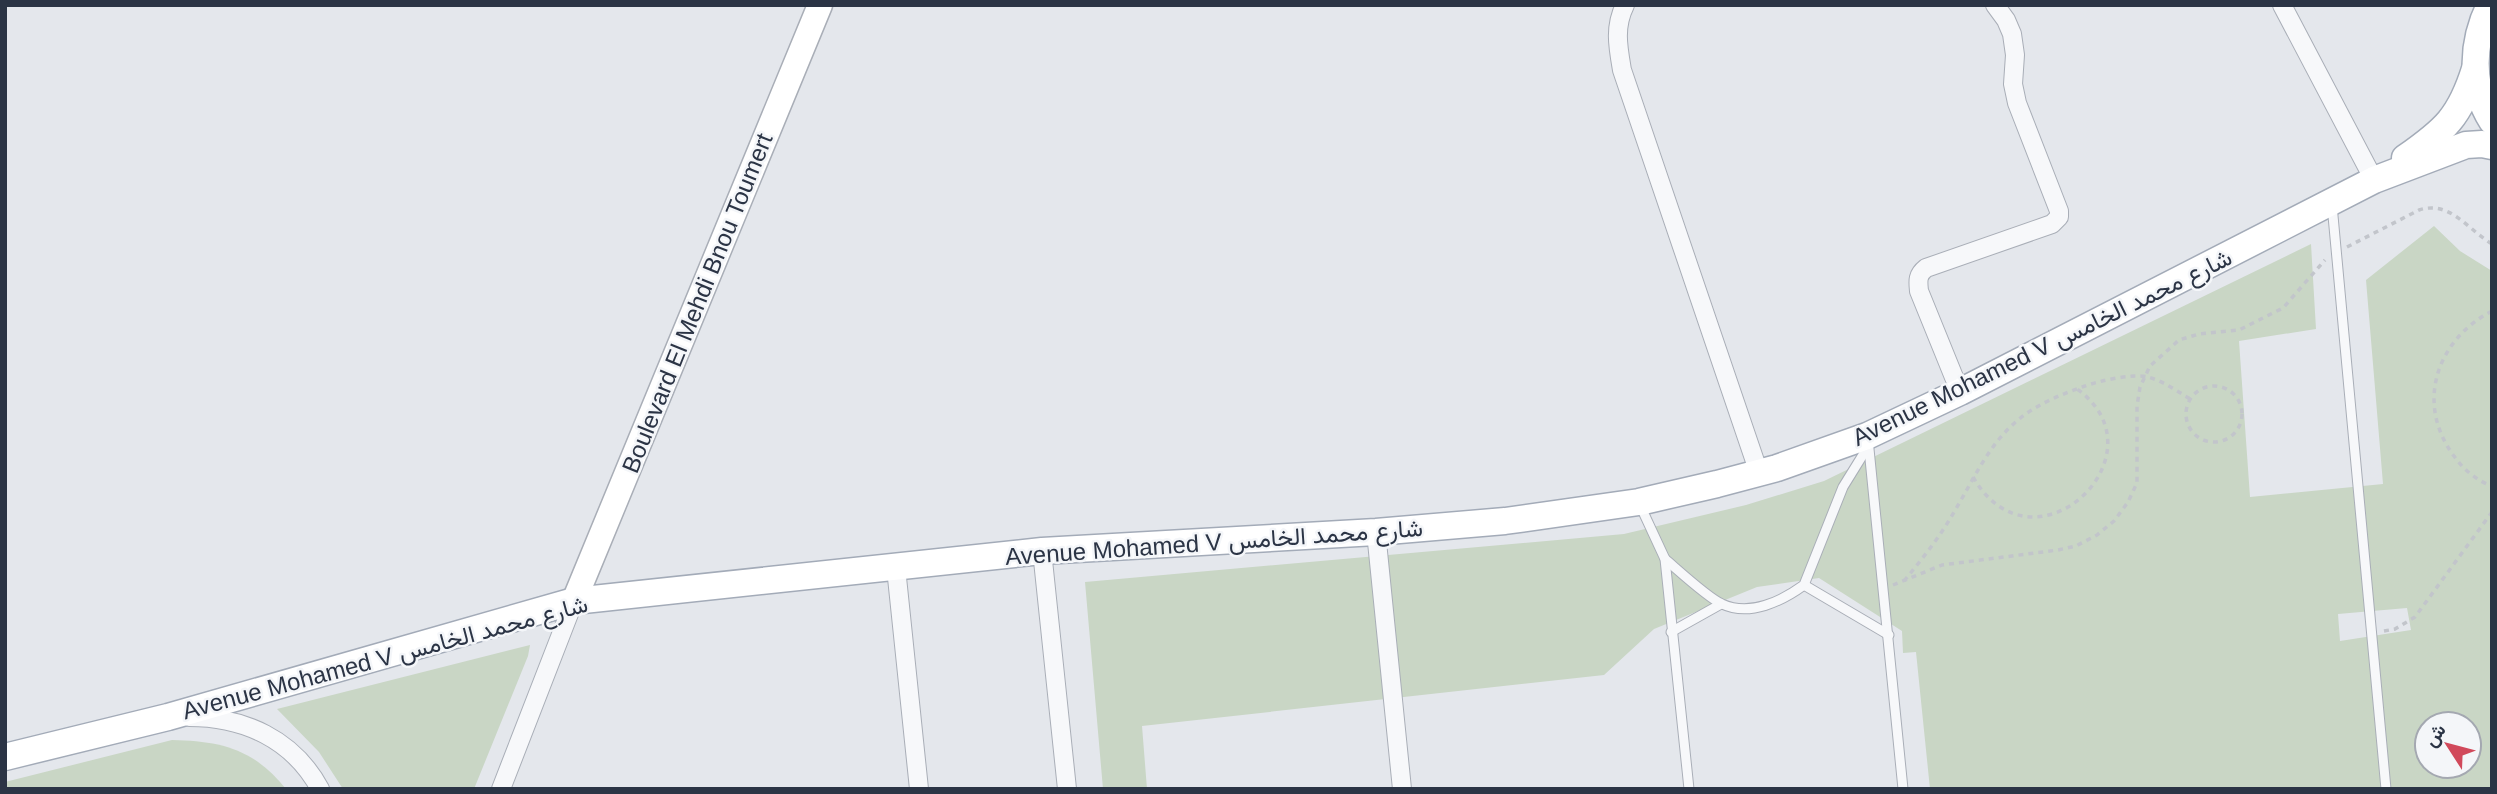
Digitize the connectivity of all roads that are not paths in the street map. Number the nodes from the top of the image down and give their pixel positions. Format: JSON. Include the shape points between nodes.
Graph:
{"nodes":[{"id":1,"x":820,"y":5,"type":"edge"},
{"id":2,"x":1625,"y":5,"type":"edge"},
{"id":3,"x":1995,"y":5,"type":"edge"},
{"id":4,"x":2282,"y":5,"type":"edge"},
{"id":5,"x":2490,"y":5,"type":"edge"},
{"id":6,"x":2474,"y":69,"type":"junction"},
{"id":7,"x":2492,"y":121,"type":"edge"},
{"id":8,"x":2492,"y":146,"type":"edge"},
{"id":9,"x":2374,"y":180,"type":"junction"},
{"id":10,"x":2332,"y":202,"type":"junction"},
{"id":11,"x":1960,"y":392,"type":"junction"},
{"id":12,"x":1868,"y":440,"type":"junction"},
{"id":13,"x":1759,"y":472,"type":"junction"},
{"id":14,"x":1639,"y":502,"type":"junction"},
{"id":15,"x":1376,"y":532,"type":"junction"},
{"id":16,"x":1042,"y":551,"type":"junction"},
{"id":17,"x":1665,"y":559,"type":"junction"},
{"id":18,"x":896,"y":568,"type":"junction"},
{"id":19,"x":1804,"y":585,"type":"junction"},
{"id":20,"x":574,"y":601,"type":"junction"},
{"id":21,"x":1721,"y":604,"type":"junction"},
{"id":22,"x":1671,"y":632,"type":"junction"},
{"id":23,"x":1889,"y":635,"type":"junction"},
{"id":24,"x":168,"y":717,"type":"junction"},
{"id":25,"x":5,"y":757,"type":"edge"},
{"id":26,"x":320,"y":789,"type":"edge"},
{"id":27,"x":500,"y":789,"type":"edge"},
{"id":28,"x":919,"y":789,"type":"edge"},
{"id":29,"x":1067,"y":789,"type":"edge"},
{"id":30,"x":1402,"y":789,"type":"edge"},
{"id":31,"x":1689,"y":789,"type":"edge"},
{"id":32,"x":1903,"y":789,"type":"edge"},
{"id":33,"x":2386,"y":789,"type":"edge"}],
"edges":[{"from":1,"to":20,"type":"main road","name":"Boulevard El Mehdi Bnou Toumert"},
{"from":2,"to":13,"type":"street","via":[[1618,18],[1622,70]]},
{"from":3,"to":11,"type":"street","via":[[2015,44],[2017,103],[2059,217],[2052,224],[1921,272],[1919,291]]},
{"from":4,"to":9,"type":"street"},
{"from":5,"to":6,"type":"main road","via":[[2479,27]]},
{"from":6,"to":7,"type":"main road","via":[[2484,109]]},
{"from":6,"to":9,"type":"main road","via":[[2467,94],[2438,135]]},
{"from":8,"to":9,"type":"main road","via":[[2466,145]]},
{"from":9,"to":10,"type":"main road","name":"Avenue Mohamed V شارع محمد الخامس"},
{"from":10,"to":11,"type":"main road","name":"Avenue Mohamed V شارع محمد الخامس"},
{"from":10,"to":33,"type":"lane"},
{"from":11,"to":12,"type":"main road","name":"Avenue Mohamed V شارع محمد الخامس"},
{"from":12,"to":13,"type":"main road","name":"Avenue Mohamed V شارع محمد الخامس"},
{"from":12,"to":19,"type":"lane","via":[[1843,487]]},
{"from":12,"to":23,"type":"lane"},
{"from":13,"to":14,"type":"main road","name":"Avenue Mohamed V شارع محمد الخامس"},
{"from":14,"to":15,"type":"main road","name":"Avenue Mohamed V شارع محمد الخامس"},
{"from":14,"to":17,"type":"lane"},
{"from":15,"to":16,"type":"main road","name":"Avenue Mohamed V شارع محمد الخامس"},
{"from":15,"to":30,"type":"street"},
{"from":16,"to":18,"type":"main road","name":"Avenue Mohamed V شارع محمد الخامس"},
{"from":16,"to":29,"type":"street"},
{"from":17,"to":21,"type":"lane"},
{"from":17,"to":22,"type":"lane"},
{"from":18,"to":20,"type":"main road","name":"Avenue Mohamed V شارع محمد الخامس"},
{"from":18,"to":28,"type":"street"},
{"from":19,"to":21,"type":"lane","via":[[1751,609]]},
{"from":19,"to":23,"type":"lane"},
{"from":20,"to":24,"type":"main road","name":"Avenue Mohamed V شارع محمد الخامس"},
{"from":20,"to":27,"type":"street"},
{"from":21,"to":22,"type":"lane"},
{"from":22,"to":31,"type":"lane"},
{"from":23,"to":32,"type":"lane"},
{"from":24,"to":25,"type":"main road","name":"Avenue Mohamed V شارع محمد الخامس"},
{"from":24,"to":26,"type":"street","via":[[223,719],[266,733],[301,761]]}]}
